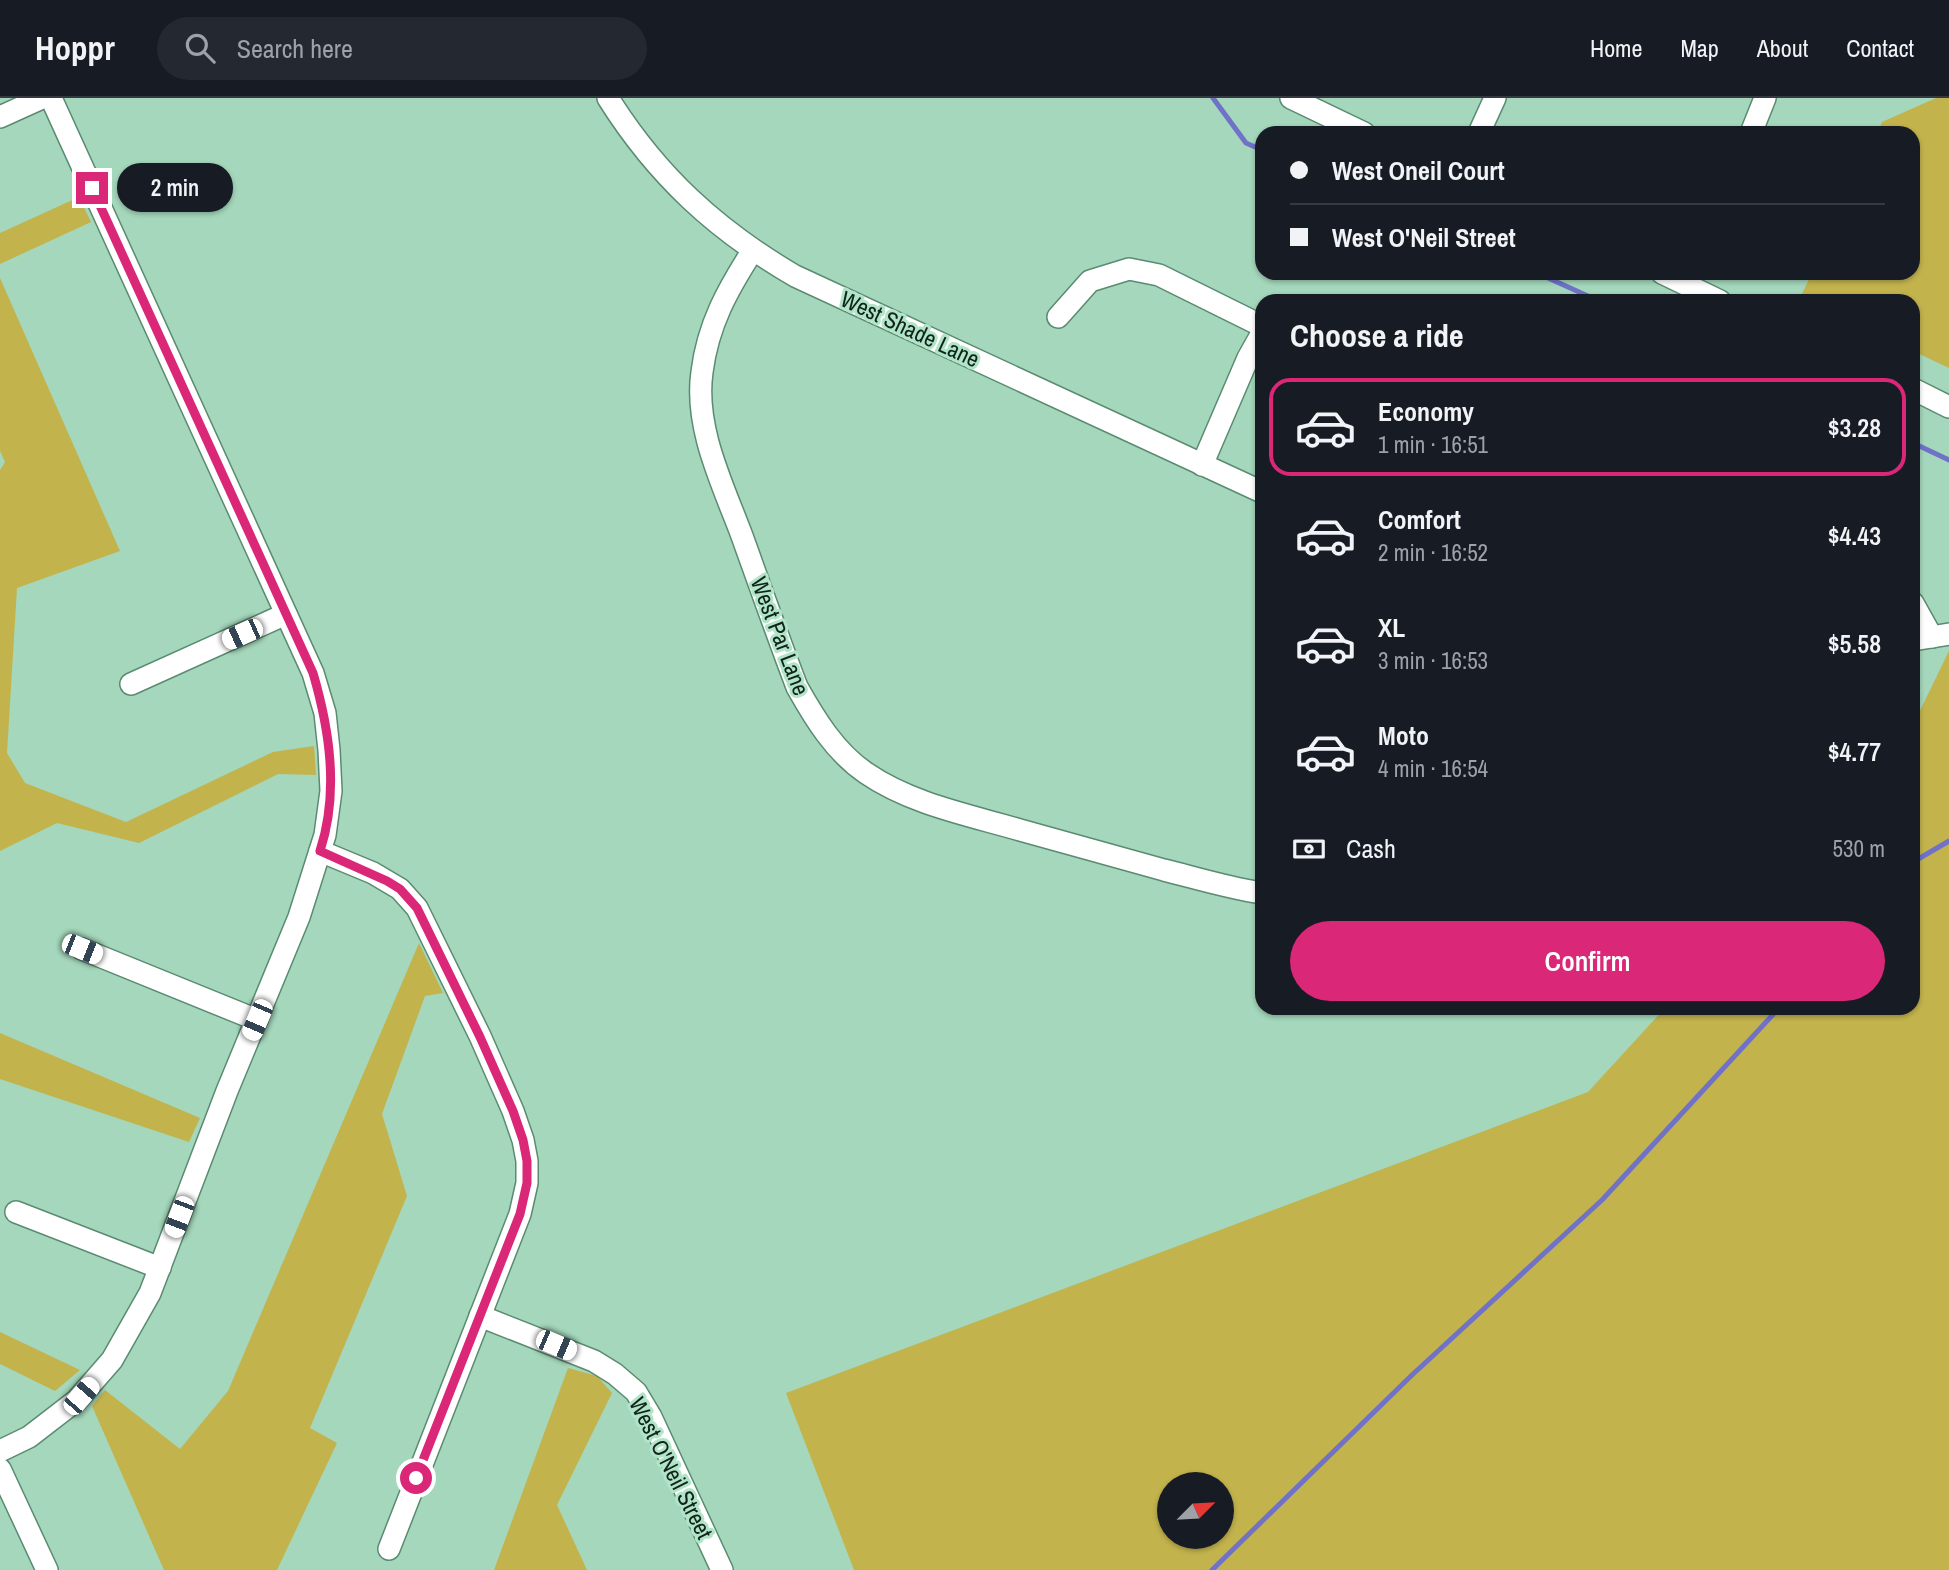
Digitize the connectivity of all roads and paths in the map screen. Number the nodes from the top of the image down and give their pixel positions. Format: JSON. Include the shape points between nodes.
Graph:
{"nodes":[{"id":1,"x":42,"y":98,"type":"edge"},
{"id":2,"x":51,"y":98,"type":"edge"},
{"id":3,"x":608,"y":98,"type":"edge"},
{"id":4,"x":1291,"y":98,"type":"edge"},
{"id":5,"x":1494,"y":98,"type":"edge"},
{"id":6,"x":1765,"y":98,"type":"edge"},
{"id":7,"x":0,"y":117,"type":"edge"},
{"id":8,"x":1349,"y":126,"type":"edge"},
{"id":9,"x":1482,"y":126,"type":"edge"},
{"id":10,"x":1754,"y":126,"type":"edge"},
{"id":11,"x":753,"y":250,"type":"junction"},
{"id":12,"x":1687,"y":280,"type":"edge"},
{"id":13,"x":1709,"y":294,"type":"edge"},
{"id":14,"x":1058,"y":317,"type":"dead end"},
{"id":15,"x":1255,"y":323,"type":"edge"},
{"id":16,"x":1255,"y":346,"type":"edge"},
{"id":17,"x":1920,"y":392,"type":"edge"},
{"id":18,"x":1949,"y":407,"type":"edge"},
{"id":19,"x":1202,"y":465,"type":"junction"},
{"id":20,"x":1255,"y":489,"type":"edge"},
{"id":21,"x":286,"y":614,"type":"junction"},
{"id":22,"x":1920,"y":616,"type":"edge"},
{"id":23,"x":1931,"y":637,"type":"edge"},
{"id":24,"x":131,"y":684,"type":"dead end"},
{"id":25,"x":320,"y":851,"type":"junction"},
{"id":26,"x":1255,"y":892,"type":"edge"},
{"id":27,"x":82,"y":949,"type":"dead end"},
{"id":28,"x":257,"y":1020,"type":"junction"},
{"id":29,"x":16,"y":1212,"type":"dead end"},
{"id":30,"x":160,"y":1268,"type":"junction"},
{"id":31,"x":480,"y":1316,"type":"junction"},
{"id":32,"x":0,"y":1451,"type":"edge"},
{"id":33,"x":0,"y":1469,"type":"edge"},
{"id":34,"x":389,"y":1549,"type":"dead end"},
{"id":35,"x":47,"y":1570,"type":"edge"},
{"id":36,"x":722,"y":1570,"type":"edge"}],
"edges":[{"from":1,"to":7,"type":"street"},
{"from":2,"to":21,"type":"street"},
{"from":3,"to":11,"type":"street","name":"West Shade Lane","via":[[656,166],[691,202]]},
{"from":4,"to":8,"type":"street"},
{"from":5,"to":9,"type":"street"},
{"from":6,"to":10,"type":"street"},
{"from":11,"to":19,"type":"street","name":"West Shade Lane","via":[[795,276]]},
{"from":11,"to":26,"type":"street","name":"West Par Lane","via":[[725,294],[713,325],[702,372],[701,404],[709,446],[797,687],[816,720],[864,772],[892,789],[1098,852]]},
{"from":12,"to":13,"type":"street"},
{"from":14,"to":15,"type":"street","via":[[1090,281],[1129,269],[1159,275]]},
{"from":16,"to":19,"type":"street"},
{"from":17,"to":18,"type":"street"},
{"from":19,"to":20,"type":"street","name":"West Shade Lane"},
{"from":21,"to":24,"type":"street"},
{"from":21,"to":25,"type":"street","via":[[325,713],[331,791]]},
{"from":22,"to":23,"type":"street"},
{"from":25,"to":28,"type":"street"},
{"from":25,"to":31,"type":"street","via":[[382,878],[417,908],[516,1121],[527,1161],[527,1183],[520,1214]]},
{"from":27,"to":28,"type":"street"},
{"from":28,"to":30,"type":"street"},
{"from":29,"to":30,"type":"street"},
{"from":30,"to":32,"type":"street","via":[[133,1326],[81,1396],[29,1437]]},
{"from":31,"to":34,"type":"street"},
{"from":31,"to":36,"type":"street","name":"West O'Neil Street","via":[[594,1361],[636,1392]]},
{"from":33,"to":35,"type":"street"}]}
